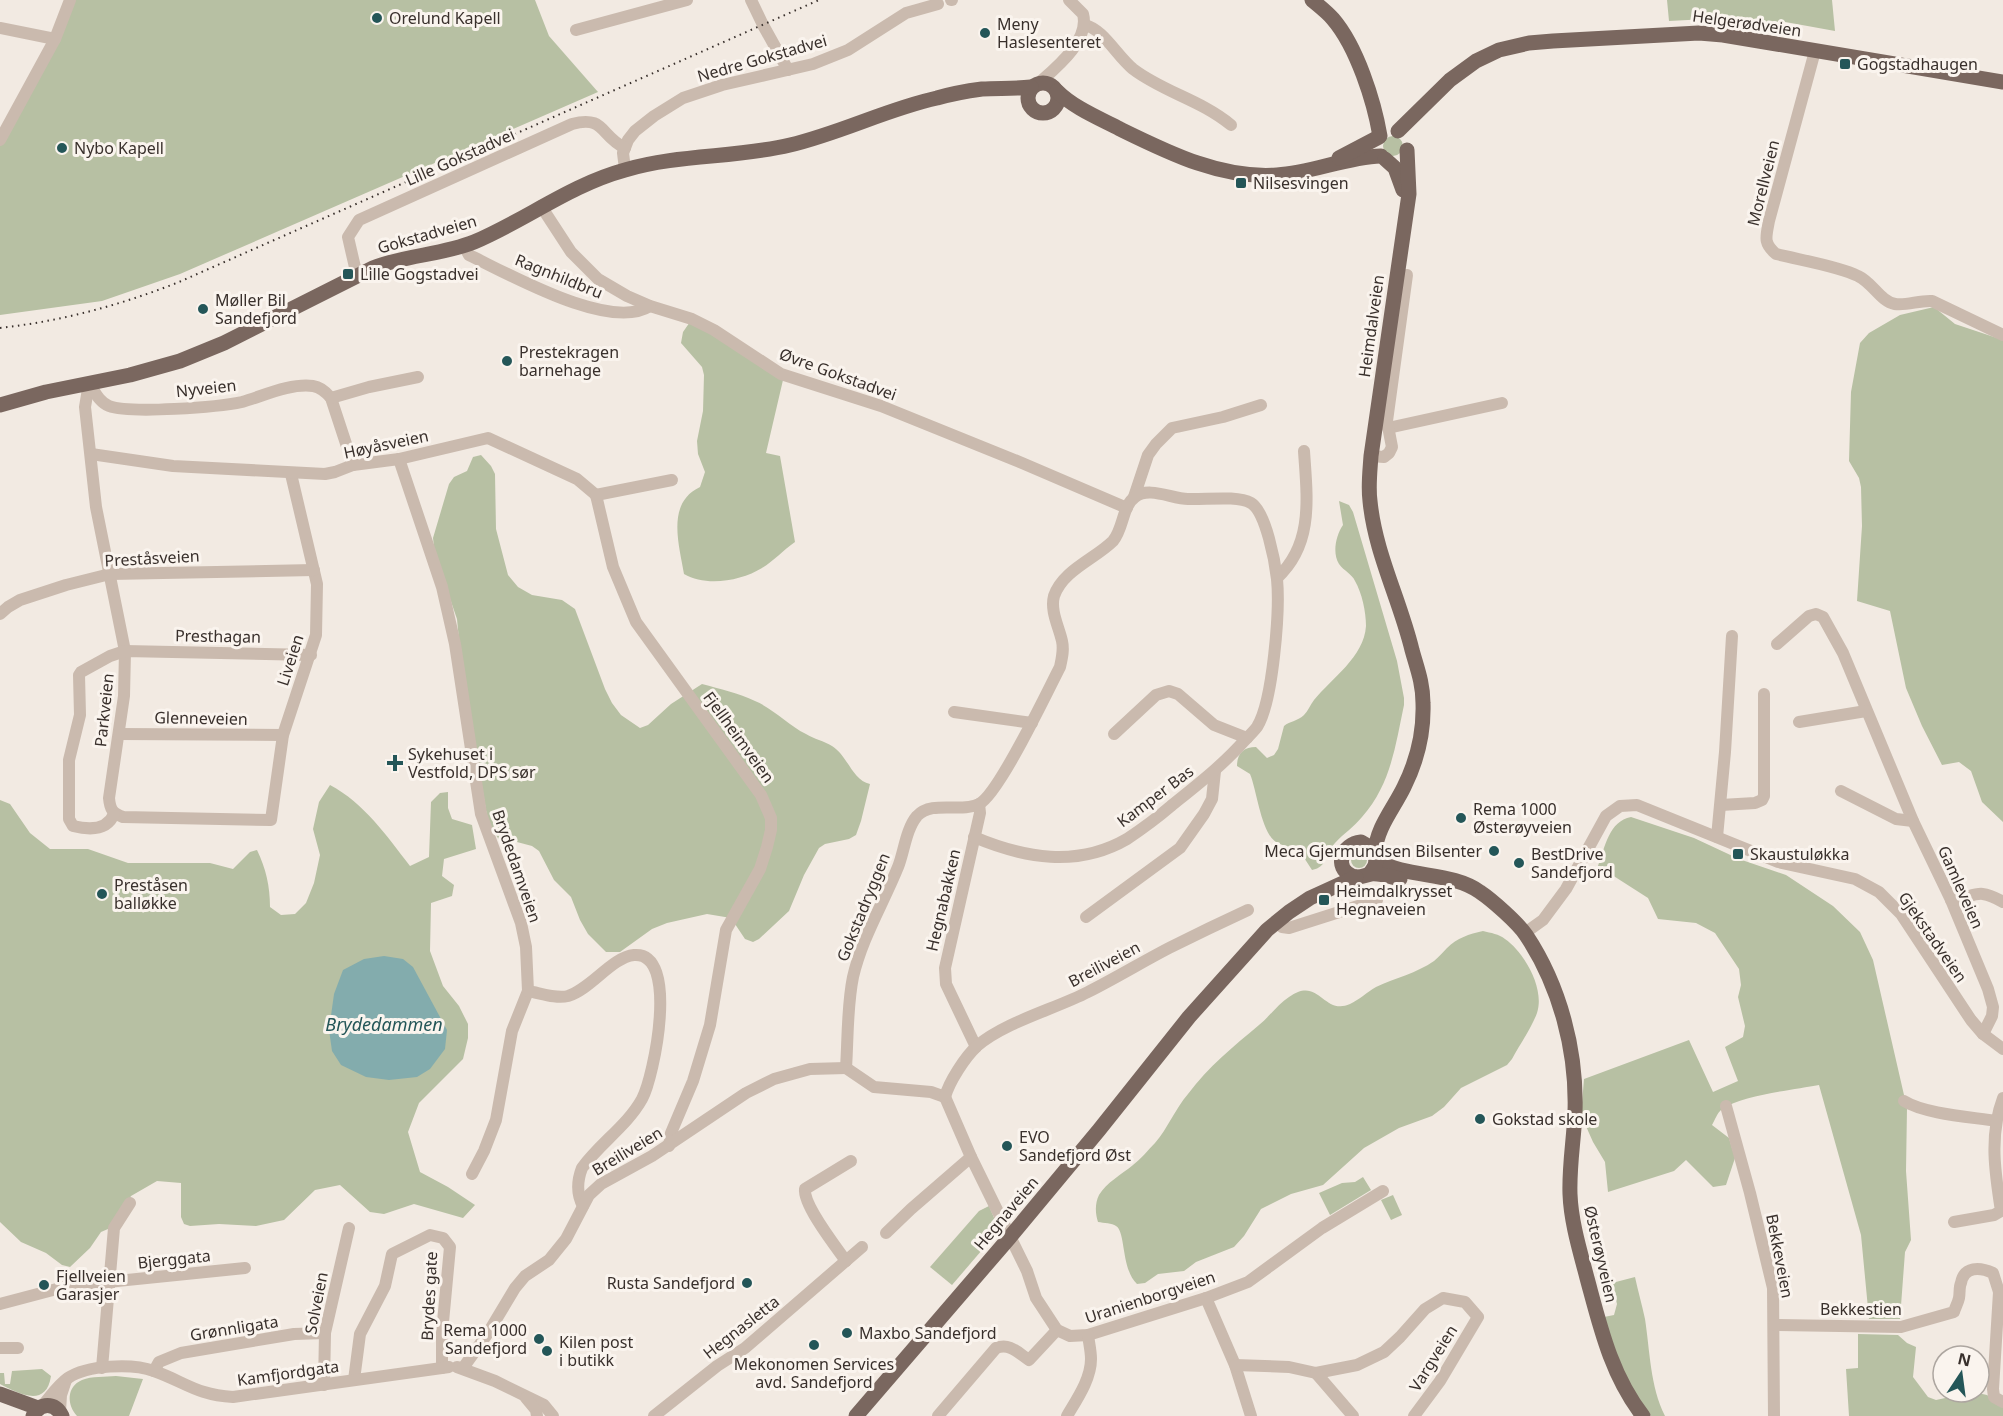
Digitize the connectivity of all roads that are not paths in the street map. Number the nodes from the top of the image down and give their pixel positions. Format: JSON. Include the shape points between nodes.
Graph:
{"nodes":[{"id":1,"x":70,"y":0,"type":"edge"},
{"id":2,"x":687,"y":0,"type":"edge"},
{"id":3,"x":751,"y":0,"type":"edge"},
{"id":4,"x":1069,"y":0,"type":"edge"},
{"id":5,"x":1312,"y":0,"type":"edge"},
{"id":6,"x":947,"y":1,"type":"edge"},
{"id":7,"x":1085,"y":25,"type":"junction"},
{"id":8,"x":0,"y":28,"type":"edge"},
{"id":9,"x":576,"y":30,"type":"dead end"},
{"id":10,"x":55,"y":39,"type":"junction"},
{"id":11,"x":1815,"y":51,"type":"junction"},
{"id":12,"x":1064,"y":61,"type":"junction"},
{"id":13,"x":788,"y":70,"type":"junction"},
{"id":14,"x":2003,"y":82,"type":"edge"},
{"id":15,"x":1036,"y":85,"type":"junction"},
{"id":16,"x":1057,"y":91,"type":"junction"},
{"id":17,"x":938,"y":97,"type":"junction"},
{"id":18,"x":1431,"y":100,"type":"junction"},
{"id":19,"x":1029,"y":104,"type":"junction"},
{"id":20,"x":1048,"y":112,"type":"junction"},
{"id":21,"x":1107,"y":122,"type":"junction"},
{"id":22,"x":1231,"y":124,"type":"dead end"},
{"id":23,"x":1388,"y":134,"type":"junction"},
{"id":24,"x":0,"y":140,"type":"edge"},
{"id":25,"x":1407,"y":147,"type":"junction"},
{"id":26,"x":625,"y":148,"type":"junction"},
{"id":27,"x":1383,"y":158,"type":"junction"},
{"id":28,"x":625,"y":169,"type":"junction"},
{"id":29,"x":1312,"y":169,"type":"junction"},
{"id":30,"x":1406,"y":202,"type":"junction"},
{"id":31,"x":541,"y":206,"type":"junction"},
{"id":32,"x":464,"y":246,"type":"junction"},
{"id":33,"x":1407,"y":275,"type":"dead end"},
{"id":34,"x":357,"y":276,"type":"junction"},
{"id":35,"x":650,"y":306,"type":"junction"},
{"id":36,"x":2003,"y":335,"type":"edge"},
{"id":37,"x":418,"y":377,"type":"dead end"},
{"id":38,"x":89,"y":383,"type":"junction"},
{"id":39,"x":331,"y":398,"type":"junction"},
{"id":40,"x":1502,"y":403,"type":"dead end"},
{"id":41,"x":0,"y":405,"type":"edge"},
{"id":42,"x":1261,"y":405,"type":"dead end"},
{"id":43,"x":1388,"y":428,"type":"junction"},
{"id":44,"x":1304,"y":451,"type":"dead end"},
{"id":45,"x":91,"y":454,"type":"junction"},
{"id":46,"x":1371,"y":456,"type":"junction"},
{"id":47,"x":399,"y":459,"type":"junction"},
{"id":48,"x":353,"y":465,"type":"junction"},
{"id":49,"x":291,"y":474,"type":"junction"},
{"id":50,"x":672,"y":480,"type":"dead end"},
{"id":51,"x":596,"y":495,"type":"junction"},
{"id":52,"x":1130,"y":503,"type":"junction"},
{"id":53,"x":314,"y":570,"type":"junction"},
{"id":54,"x":110,"y":574,"type":"junction"},
{"id":55,"x":1277,"y":578,"type":"junction"},
{"id":56,"x":0,"y":614,"type":"edge"},
{"id":57,"x":1732,"y":636,"type":"dead end"},
{"id":58,"x":1777,"y":644,"type":"dead end"},
{"id":59,"x":125,"y":651,"type":"junction"},
{"id":60,"x":311,"y":655,"type":"junction"},
{"id":61,"x":1415,"y":663,"type":"junction"},
{"id":62,"x":1764,"y":694,"type":"dead end"},
{"id":63,"x":1866,"y":711,"type":"junction"},
{"id":64,"x":954,"y":712,"type":"dead end"},
{"id":65,"x":1799,"y":722,"type":"dead end"},
{"id":66,"x":1032,"y":723,"type":"junction"},
{"id":67,"x":118,"y":734,"type":"junction"},
{"id":68,"x":1113,"y":734,"type":"dead end"},
{"id":69,"x":283,"y":735,"type":"junction"},
{"id":70,"x":1247,"y":738,"type":"junction"},
{"id":71,"x":1215,"y":771,"type":"junction"},
{"id":72,"x":1841,"y":791,"type":"dead end"},
{"id":73,"x":979,"y":804,"type":"junction"},
{"id":74,"x":1721,"y":805,"type":"junction"},
{"id":75,"x":114,"y":814,"type":"junction"},
{"id":76,"x":1913,"y":821,"type":"junction"},
{"id":77,"x":974,"y":837,"type":"junction"},
{"id":78,"x":1717,"y":837,"type":"junction"},
{"id":79,"x":1357,"y":843,"type":"junction"},
{"id":80,"x":1342,"y":865,"type":"junction"},
{"id":81,"x":1369,"y":866,"type":"junction"},
{"id":82,"x":1323,"y":892,"type":"junction"},
{"id":83,"x":1377,"y":900,"type":"dead end"},
{"id":84,"x":1951,"y":900,"type":"junction"},
{"id":85,"x":2003,"y":902,"type":"edge"},
{"id":86,"x":1248,"y":910,"type":"dead end"},
{"id":87,"x":1086,"y":917,"type":"dead end"},
{"id":88,"x":1276,"y":922,"type":"junction"},
{"id":89,"x":1525,"y":933,"type":"junction"},
{"id":90,"x":528,"y":991,"type":"junction"},
{"id":91,"x":1983,"y":1034,"type":"junction"},
{"id":92,"x":976,"y":1047,"type":"junction"},
{"id":93,"x":2003,"y":1049,"type":"edge"},
{"id":94,"x":846,"y":1068,"type":"junction"},
{"id":95,"x":945,"y":1096,"type":"junction"},
{"id":96,"x":2003,"y":1098,"type":"edge"},
{"id":97,"x":1904,"y":1101,"type":"dead end"},
{"id":98,"x":1726,"y":1106,"type":"dead end"},
{"id":99,"x":1996,"y":1121,"type":"junction"},
{"id":100,"x":669,"y":1146,"type":"junction"},
{"id":101,"x":971,"y":1157,"type":"junction"},
{"id":102,"x":851,"y":1161,"type":"dead end"},
{"id":103,"x":472,"y":1173,"type":"dead end"},
{"id":104,"x":1383,"y":1191,"type":"dead end"},
{"id":105,"x":130,"y":1203,"type":"dead end"},
{"id":106,"x":583,"y":1206,"type":"junction"},
{"id":107,"x":1954,"y":1222,"type":"dead end"},
{"id":108,"x":349,"y":1228,"type":"dead end"},
{"id":109,"x":886,"y":1233,"type":"dead end"},
{"id":110,"x":1010,"y":1237,"type":"junction"},
{"id":111,"x":862,"y":1247,"type":"dead end"},
{"id":112,"x":846,"y":1261,"type":"junction"},
{"id":113,"x":245,"y":1268,"type":"dead end"},
{"id":114,"x":109,"y":1282,"type":"junction"},
{"id":115,"x":1206,"y":1298,"type":"junction"},
{"id":116,"x":0,"y":1304,"type":"edge"},
{"id":117,"x":1774,"y":1325,"type":"junction"},
{"id":118,"x":1057,"y":1330,"type":"junction"},
{"id":119,"x":325,"y":1333,"type":"junction"},
{"id":120,"x":1088,"y":1335,"type":"junction"},
{"id":121,"x":0,"y":1347,"type":"edge"},
{"id":122,"x":18,"y":1348,"type":"dead end"},
{"id":123,"x":1235,"y":1365,"type":"junction"},
{"id":124,"x":102,"y":1368,"type":"junction"},
{"id":125,"x":453,"y":1368,"type":"junction"},
{"id":126,"x":154,"y":1371,"type":"junction"},
{"id":127,"x":1316,"y":1373,"type":"junction"},
{"id":128,"x":66,"y":1379,"type":"junction"},
{"id":129,"x":354,"y":1380,"type":"junction"},
{"id":130,"x":324,"y":1385,"type":"junction"},
{"id":131,"x":0,"y":1394,"type":"edge"},
{"id":132,"x":523,"y":1394,"type":"junction"},
{"id":133,"x":0,"y":1402,"type":"edge"},
{"id":134,"x":2003,"y":1402,"type":"edge"},
{"id":135,"x":35,"y":1412,"type":"edge"},
{"id":136,"x":62,"y":1415,"type":"edge"},
{"id":137,"x":537,"y":1416,"type":"edge"},
{"id":138,"x":553,"y":1416,"type":"edge"},
{"id":139,"x":654,"y":1416,"type":"edge"},
{"id":140,"x":856,"y":1416,"type":"edge"},
{"id":141,"x":938,"y":1416,"type":"edge"},
{"id":142,"x":1067,"y":1416,"type":"edge"},
{"id":143,"x":1251,"y":1416,"type":"edge"},
{"id":144,"x":1353,"y":1416,"type":"edge"},
{"id":145,"x":1414,"y":1416,"type":"edge"},
{"id":146,"x":1643,"y":1416,"type":"edge"},
{"id":147,"x":1774,"y":1416,"type":"edge"}],
"edges":[{"from":1,"to":10,"type":"street"},
{"from":2,"to":9,"type":"street"},
{"from":3,"to":13,"type":"street"},
{"from":4,"to":7,"type":"street","via":[[1080,9]]},
{"from":5,"to":23,"type":"main road","via":[[1334,20],[1358,63]]},
{"from":6,"to":13,"type":"street","name":"Nedre Gokstadvei","via":[[901,16],[848,50]]},
{"from":7,"to":12,"type":"street"},
{"from":7,"to":22,"type":"street","via":[[1100,33],[1136,71]]},
{"from":8,"to":10,"type":"street"},
{"from":10,"to":24,"type":"street"},
{"from":11,"to":14,"type":"main road","name":"Helgerødveien"},
{"from":11,"to":18,"type":"main road","name":"Helgerødveien","via":[[1699,33],[1529,43],[1499,50],[1476,61]]},
{"from":11,"to":36,"type":"street","name":"Morellveien","via":[[1769,220],[1768,248],[1776,254],[1855,274],[1873,285],[1887,302],[1897,305],[1932,300]]},
{"from":12,"to":15,"type":"street"},
{"from":12,"to":16,"type":"street"},
{"from":13,"to":26,"type":"street","name":"Nedre Gokstadvei","via":[[683,98],[645,122]]},
{"from":15,"to":16,"type":"main road","via":[[1049,83]]},
{"from":15,"to":17,"type":"main road","name":"Gokstadveien"},
{"from":15,"to":19,"type":"main road","via":[[1027,95]]},
{"from":16,"to":20,"type":"main road","via":[[1058,102]]},
{"from":16,"to":21,"type":"main road"},
{"from":17,"to":19,"type":"main road","name":"Gokstadveien","via":[[1001,95]]},
{"from":17,"to":28,"type":"main road","name":"Gokstadveien","via":[[793,145]]},
{"from":18,"to":23,"type":"main road","name":"Helgerødveien"},
{"from":18,"to":25,"type":"main road","name":"Helgerødveien"},
{"from":19,"to":20,"type":"main road","via":[[1039,113]]},
{"from":20,"to":21,"type":"main road","via":[[1063,111]]},
{"from":21,"to":29,"type":"main road","via":[[1211,168],[1264,176]]},
{"from":23,"to":25,"type":"main road","via":[[1406,139]]},
{"from":23,"to":27,"type":"main road","via":[[1377,148]]},
{"from":23,"to":29,"type":"main road"},
{"from":25,"to":27,"type":"main road","via":[[1400,159]]},
{"from":25,"to":30,"type":"main road","name":"Heimdalveien"},
{"from":26,"to":28,"type":"street"},
{"from":26,"to":34,"type":"street","name":"Lille Gokstadvei","via":[[593,122],[582,121],[359,220],[348,237]]},
{"from":27,"to":29,"type":"main road"},
{"from":27,"to":30,"type":"main road","name":"Heimdalveien","via":[[1395,168]]},
{"from":28,"to":31,"type":"main road","name":"Gokstadveien"},
{"from":30,"to":46,"type":"main road","name":"Heimdalveien"},
{"from":31,"to":32,"type":"main road","name":"Gokstadveien"},
{"from":31,"to":35,"type":"street","name":"Øvre Gokstadvei","via":[[571,252],[598,279]]},
{"from":32,"to":34,"type":"main road","name":"Gokstadveien","via":[[396,259]]},
{"from":32,"to":35,"type":"street","name":"Ragnhildbru","via":[[469,255],[599,311],[641,312]]},
{"from":33,"to":43,"type":"street","name":"Heimdalveien"},
{"from":34,"to":38,"type":"main road","name":"Gokstadveien","via":[[203,352]]},
{"from":35,"to":52,"type":"street","name":"Øvre Gokstadvei","via":[[714,330],[781,374],[880,406]]},
{"from":37,"to":39,"type":"street"},
{"from":38,"to":39,"type":"street","name":"Nyveien","via":[[99,400],[126,409],[224,406],[302,385],[317,386]]},
{"from":38,"to":41,"type":"main road","name":"Gokstadveien"},
{"from":38,"to":45,"type":"street","name":"Parkveien","via":[[85,407]]},
{"from":39,"to":48,"type":"street"},
{"from":40,"to":43,"type":"street"},
{"from":42,"to":52,"type":"street","via":[[1172,428],[1148,456]]},
{"from":43,"to":46,"type":"street","name":"Heimdalveien","via":[[1391,450],[1384,457]]},
{"from":44,"to":55,"type":"street","via":[[1306,524],[1301,545]]},
{"from":45,"to":49,"type":"street","name":"Høyåsveien","via":[[173,466]]},
{"from":45,"to":54,"type":"street","name":"Parkveien","via":[[96,507]]},
{"from":46,"to":61,"type":"main road","name":"Heimdalveien","via":[[1372,518]]},
{"from":47,"to":48,"type":"street","name":"Høyåsveien"},
{"from":47,"to":51,"type":"street","name":"Høyåsveien","via":[[488,438],[577,479]]},
{"from":47,"to":90,"type":"street","name":"Brydedamveien","via":[[442,586],[455,644],[481,814],[521,923]]},
{"from":48,"to":49,"type":"street","name":"Høyåsveien","via":[[324,474]]},
{"from":49,"to":53,"type":"street","name":"Liveien"},
{"from":50,"to":51,"type":"street"},
{"from":51,"to":100,"type":"street","name":"Fjellheimveien","via":[[613,567],[636,622],[761,795],[771,818],[760,869],[726,930],[710,1025]]},
{"from":52,"to":55,"type":"street","name":"Kamper Bas","via":[[1149,492],[1174,498],[1230,499],[1253,504],[1266,528]]},
{"from":52,"to":66,"type":"street","via":[[1112,541],[1081,565],[1054,596],[1053,609],[1063,653]]},
{"from":53,"to":54,"type":"street","name":"Preståsveien"},
{"from":53,"to":60,"type":"street","name":"Liveien","via":[[318,603]]},
{"from":54,"to":56,"type":"street","name":"Preståsveien","via":[[20,600]]},
{"from":54,"to":59,"type":"street","name":"Parkveien"},
{"from":55,"to":70,"type":"street","name":"Kamper Bas","via":[[1270,686],[1260,722]]},
{"from":57,"to":74,"type":"street"},
{"from":58,"to":63,"type":"street","name":"Gamleveien","via":[[1809,616],[1823,617],[1843,653]]},
{"from":59,"to":60,"type":"street","name":"Presthagan"},
{"from":59,"to":67,"type":"street","name":"Parkveien","via":[[126,683]]},
{"from":59,"to":75,"type":"street","via":[[80,673],[80,715],[69,768],[70,824],[94,829],[105,826]]},
{"from":60,"to":69,"type":"street","name":"Liveien"},
{"from":61,"to":79,"type":"main road","name":"Heimdalveien","via":[[1416,713],[1410,749],[1377,820]]},
{"from":61,"to":81,"type":"main road","name":"Heimdalveien","via":[[1423,695],[1419,747],[1378,836]]},
{"from":62,"to":74,"type":"street","via":[[1764,796],[1755,803]]},
{"from":63,"to":65,"type":"street"},
{"from":63,"to":76,"type":"street","name":"Gamleveien"},
{"from":64,"to":66,"type":"street"},
{"from":66,"to":73,"type":"street","via":[[1000,780]]},
{"from":67,"to":69,"type":"street","name":"Glenneveien"},
{"from":67,"to":75,"type":"street","name":"Parkveien","via":[[109,798]]},
{"from":68,"to":70,"type":"street","via":[[1156,695],[1169,691],[1178,694],[1214,725]]},
{"from":69,"to":75,"type":"street","name":"Liveien","via":[[271,820]]},
{"from":70,"to":71,"type":"street","name":"Kamper Bas"},
{"from":71,"to":77,"type":"street","name":"Kamper Bas","via":[[1125,840],[1099,851],[1050,858]]},
{"from":71,"to":87,"type":"street","name":"Kamper Bas","via":[[1212,799],[1180,848]]},
{"from":72,"to":76,"type":"street","via":[[1896,819]]},
{"from":73,"to":77,"type":"street","name":"Hegnabakken"},
{"from":73,"to":94,"type":"street","name":"Gokstadryggen","via":[[922,812],[913,823],[853,976]]},
{"from":74,"to":78,"type":"street"},
{"from":76,"to":84,"type":"street","name":"Gamleveien"},
{"from":77,"to":92,"type":"street","name":"Hegnabakken","via":[[945,975]]},
{"from":78,"to":89,"type":"street","name":"Gjekstadveien","via":[[1637,805],[1617,808],[1606,816],[1566,889],[1543,920]]},
{"from":78,"to":91,"type":"street","name":"Gjekstadveien","via":[[1778,862],[1855,879],[1879,892],[1901,914],[1958,1003]]},
{"from":79,"to":80,"type":"main road","via":[[1344,850]]},
{"from":79,"to":81,"type":"main road","via":[[1368,844]]},
{"from":80,"to":81,"type":"main road","via":[[1347,873]]},
{"from":80,"to":82,"type":"main road","name":"Hegnaveien"},
{"from":81,"to":82,"type":"main road","name":"Hegnaveien"},
{"from":81,"to":89,"type":"main road","name":"Østerøyveien","via":[[1489,900]]},
{"from":82,"to":88,"type":"main road","name":"Hegnaveien"},
{"from":83,"to":88,"type":"street","via":[[1288,928]]},
{"from":84,"to":85,"type":"street","via":[[1980,893]]},
{"from":84,"to":91,"type":"street","name":"Gamleveien","via":[[1993,1006],[1991,1022]]},
{"from":86,"to":92,"type":"street","name":"Breiliveien"},
{"from":88,"to":110,"type":"main road","name":"Hegnaveien","via":[[1189,1017]]},
{"from":89,"to":146,"type":"main road","name":"Østerøyveien","via":[[1562,1011],[1571,1049],[1575,1113],[1570,1194],[1582,1259],[1615,1369]]},
{"from":90,"to":103,"type":"street","via":[[512,1031],[496,1119]]},
{"from":90,"to":106,"type":"street","via":[[569,996],[634,955],[650,961],[660,984],[656,1043],[646,1091],[634,1111],[582,1168],[578,1193]]},
{"from":91,"to":93,"type":"street","name":"Gjekstadveien"},
{"from":92,"to":95,"type":"street"},
{"from":94,"to":95,"type":"street","via":[[874,1087]]},
{"from":94,"to":100,"type":"street","name":"Breiliveien","via":[[810,1070],[774,1079],[746,1093]]},
{"from":95,"to":101,"type":"street"},
{"from":96,"to":99,"type":"street"},
{"from":97,"to":99,"type":"street","via":[[1911,1106]]},
{"from":98,"to":117,"type":"street","name":"Bekkeveien","via":[[1773,1288]]},
{"from":99,"to":107,"type":"street","via":[[1994,1168],[2001,1210],[1994,1215]]},
{"from":100,"to":106,"type":"street","name":"Breiliveien","via":[[601,1184]]},
{"from":101,"to":109,"type":"street"},
{"from":101,"to":110,"type":"street"},
{"from":102,"to":112,"type":"street","via":[[804,1193],[814,1215]]},
{"from":104,"to":115,"type":"street","name":"Uranienborgveien","via":[[1322,1228],[1258,1276]]},
{"from":105,"to":114,"type":"street","via":[[114,1228]]},
{"from":106,"to":125,"type":"street","name":"Breiliveien","via":[[566,1239],[549,1260],[514,1288],[488,1333]]},
{"from":108,"to":119,"type":"street","name":"Solveien"},
{"from":110,"to":118,"type":"street","via":[[1036,1298]]},
{"from":110,"to":140,"type":"main road","name":"Hegnaveien"},
{"from":111,"to":112,"type":"street","name":"Hegnasletta"},
{"from":112,"to":139,"type":"street","name":"Hegnasletta","via":[[745,1348]]},
{"from":113,"to":114,"type":"street","name":"Bjerggata"},
{"from":114,"to":116,"type":"street","name":"Bjerggata","via":[[68,1286]]},
{"from":114,"to":124,"type":"street"},
{"from":115,"to":120,"type":"street","name":"Uranienborgveien"},
{"from":115,"to":123,"type":"street"},
{"from":117,"to":134,"type":"street","name":"Bekkestien","via":[[1913,1325],[1954,1312],[1964,1273],[1986,1269],[1993,1273],[1999,1292],[1993,1389],[1994,1397]]},
{"from":117,"to":147,"type":"street","name":"Bekkeveien"},
{"from":118,"to":120,"type":"street","name":"Uranienborgveien","via":[[1070,1336]]},
{"from":118,"to":141,"type":"street","via":[[1029,1360],[1010,1347],[996,1348]]},
{"from":119,"to":126,"type":"street","name":"Grønnligata","via":[[294,1334],[181,1353],[159,1362]]},
{"from":119,"to":130,"type":"street","name":"Solveien"},
{"from":120,"to":142,"type":"street","via":[[1089,1372]]},
{"from":121,"to":122,"type":"street"},
{"from":123,"to":127,"type":"street","via":[[1289,1367]]},
{"from":123,"to":143,"type":"street"},
{"from":124,"to":126,"type":"street","name":"Kamfjordgata","via":[[141,1367]]},
{"from":124,"to":128,"type":"street","name":"Kamfjordgata","via":[[85,1370]]},
{"from":125,"to":129,"type":"street","name":"Kamfjordgata"},
{"from":125,"to":129,"type":"street","name":"Brydes gate","via":[[442,1333],[450,1247],[443,1238],[430,1235],[397,1250],[390,1258],[385,1286],[360,1334]]},
{"from":125,"to":132,"type":"street"},
{"from":126,"to":130,"type":"street","name":"Kamfjordgata","via":[[203,1393],[220,1396]]},
{"from":127,"to":144,"type":"street"},
{"from":127,"to":145,"type":"street","name":"Vargveien","via":[[1376,1357],[1425,1309],[1443,1298],[1465,1302],[1478,1317]]},
{"from":128,"to":135,"type":"street","name":"Kamfjordgata"},
{"from":128,"to":136,"type":"street","via":[[61,1395]]},
{"from":129,"to":130,"type":"street","name":"Kamfjordgata"},
{"from":131,"to":135,"type":"main road"},
{"from":132,"to":137,"type":"street"},
{"from":132,"to":138,"type":"street","via":[[544,1405]]},
{"from":133,"to":135,"type":"main road"},
{"from":135,"to":136,"type":"main road","via":[[53,1406]]}]}
